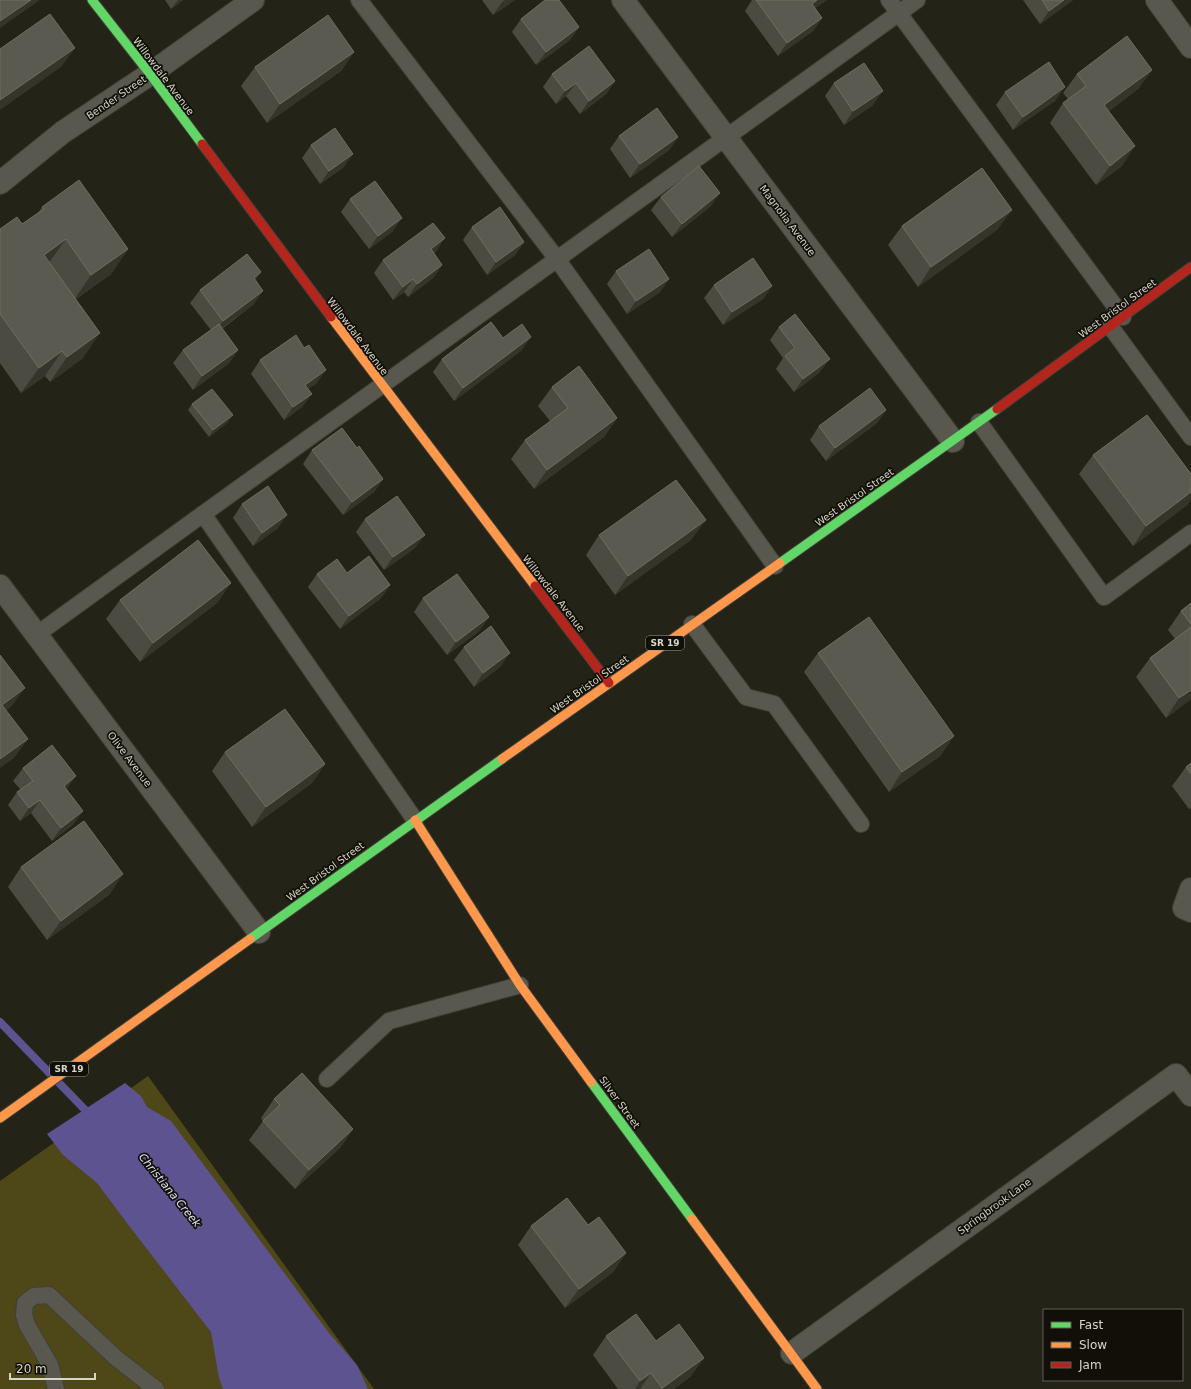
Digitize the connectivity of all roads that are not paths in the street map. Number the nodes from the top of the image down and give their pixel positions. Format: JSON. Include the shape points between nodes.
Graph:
{"nodes":[{"id":1,"x":92,"y":0,"type":"edge"},
{"id":2,"x":253,"y":0,"type":"edge"},
{"id":3,"x":359,"y":0,"type":"edge"},
{"id":4,"x":623,"y":0,"type":"edge"},
{"id":5,"x":889,"y":0,"type":"edge"},
{"id":6,"x":917,"y":0,"type":"edge"},
{"id":7,"x":1157,"y":0,"type":"edge"},
{"id":8,"x":898,"y":13,"type":"junction"},
{"id":9,"x":1191,"y":47,"type":"edge"},
{"id":10,"x":150,"y":74,"type":"junction"},
{"id":11,"x":726,"y":137,"type":"junction"},
{"id":12,"x":0,"y":183,"type":"edge"},
{"id":13,"x":557,"y":259,"type":"junction"},
{"id":14,"x":1189,"y":273,"type":"edge"},
{"id":15,"x":1123,"y":317,"type":"junction"},
{"id":16,"x":1110,"y":326,"type":"junction"},
{"id":17,"x":381,"y":385,"type":"junction"},
{"id":18,"x":979,"y":422,"type":"junction"},
{"id":19,"x":1191,"y":437,"type":"edge"},
{"id":20,"x":953,"y":441,"type":"junction"},
{"id":21,"x":203,"y":514,"type":"junction"},
{"id":22,"x":1191,"y":533,"type":"edge"},
{"id":23,"x":776,"y":566,"type":"junction"},
{"id":24,"x":0,"y":586,"type":"edge"},
{"id":25,"x":692,"y":624,"type":"junction"},
{"id":26,"x":36,"y":635,"type":"junction"},
{"id":27,"x":609,"y":683,"type":"junction"},
{"id":28,"x":415,"y":820,"type":"junction"},
{"id":29,"x":861,"y":824,"type":"dead end"},
{"id":30,"x":1191,"y":889,"type":"edge"},
{"id":31,"x":1191,"y":911,"type":"edge"},
{"id":32,"x":259,"y":932,"type":"junction"},
{"id":33,"x":520,"y":985,"type":"junction"},
{"id":34,"x":327,"y":1079,"type":"dead end"},
{"id":35,"x":1191,"y":1095,"type":"edge"},
{"id":36,"x":0,"y":1118,"type":"edge"},
{"id":37,"x":792,"y":1353,"type":"junction"},
{"id":38,"x":56,"y":1389,"type":"edge"},
{"id":39,"x":156,"y":1389,"type":"edge"},
{"id":40,"x":817,"y":1389,"type":"edge"}],
"edges":[{"from":1,"to":10,"type":"street","name":"Willowdale Avenue"},
{"from":2,"to":10,"type":"street","name":"Bender Street"},
{"from":3,"to":13,"type":"lane"},
{"from":4,"to":11,"type":"street","name":"Magnolia Avenue"},
{"from":5,"to":8,"type":"lane"},
{"from":6,"to":8,"type":"lane"},
{"from":7,"to":9,"type":"street"},
{"from":8,"to":11,"type":"lane"},
{"from":8,"to":15,"type":"lane"},
{"from":10,"to":12,"type":"street","name":"Bender Street","via":[[63,132]]},
{"from":10,"to":17,"type":"street","name":"Willowdale Avenue"},
{"from":11,"to":13,"type":"lane"},
{"from":11,"to":20,"type":"street","name":"Magnolia Avenue"},
{"from":13,"to":17,"type":"lane"},
{"from":13,"to":23,"type":"lane"},
{"from":14,"to":15,"type":"street","name":"West Bristol Street","number":"SR 19"},
{"from":15,"to":16,"type":"street","name":"West Bristol Street","number":"SR 19"},
{"from":16,"to":18,"type":"street","name":"West Bristol Street","number":"SR 19"},
{"from":16,"to":19,"type":"lane"},
{"from":17,"to":21,"type":"lane"},
{"from":17,"to":27,"type":"street","name":"Willowdale Avenue"},
{"from":18,"to":20,"type":"street","name":"West Bristol Street","number":"SR 19"},
{"from":18,"to":22,"type":"lane","via":[[1104,597]]},
{"from":20,"to":23,"type":"street","name":"West Bristol Street","number":"SR 19"},
{"from":21,"to":26,"type":"lane"},
{"from":21,"to":28,"type":"lane"},
{"from":23,"to":25,"type":"street","name":"West Bristol Street","number":"SR 19"},
{"from":24,"to":26,"type":"street","name":"Olive Avenue"},
{"from":25,"to":27,"type":"street","name":"West Bristol Street","number":"SR 19"},
{"from":25,"to":29,"type":"lane","via":[[746,697],[774,704]]},
{"from":26,"to":32,"type":"street","name":"Olive Avenue"},
{"from":27,"to":28,"type":"street","name":"West Bristol Street","number":"SR 19"},
{"from":28,"to":32,"type":"street","name":"West Bristol Street","number":"SR 19"},
{"from":28,"to":33,"type":"street","name":"Silver Street"},
{"from":30,"to":31,"type":"street","via":[[1184,908]]},
{"from":32,"to":36,"type":"street","name":"West Bristol Street","number":"SR 19"},
{"from":33,"to":34,"type":"lane","via":[[389,1021]]},
{"from":33,"to":37,"type":"street","name":"Silver Street"},
{"from":35,"to":37,"type":"street","name":"Springbrook Lane","via":[[1176,1075]]},
{"from":37,"to":40,"type":"street","name":"Silver Street"},
{"from":38,"to":39,"type":"lane","via":[[50,1365],[24,1315],[25,1303],[34,1296],[49,1295],[116,1358]]}]}
